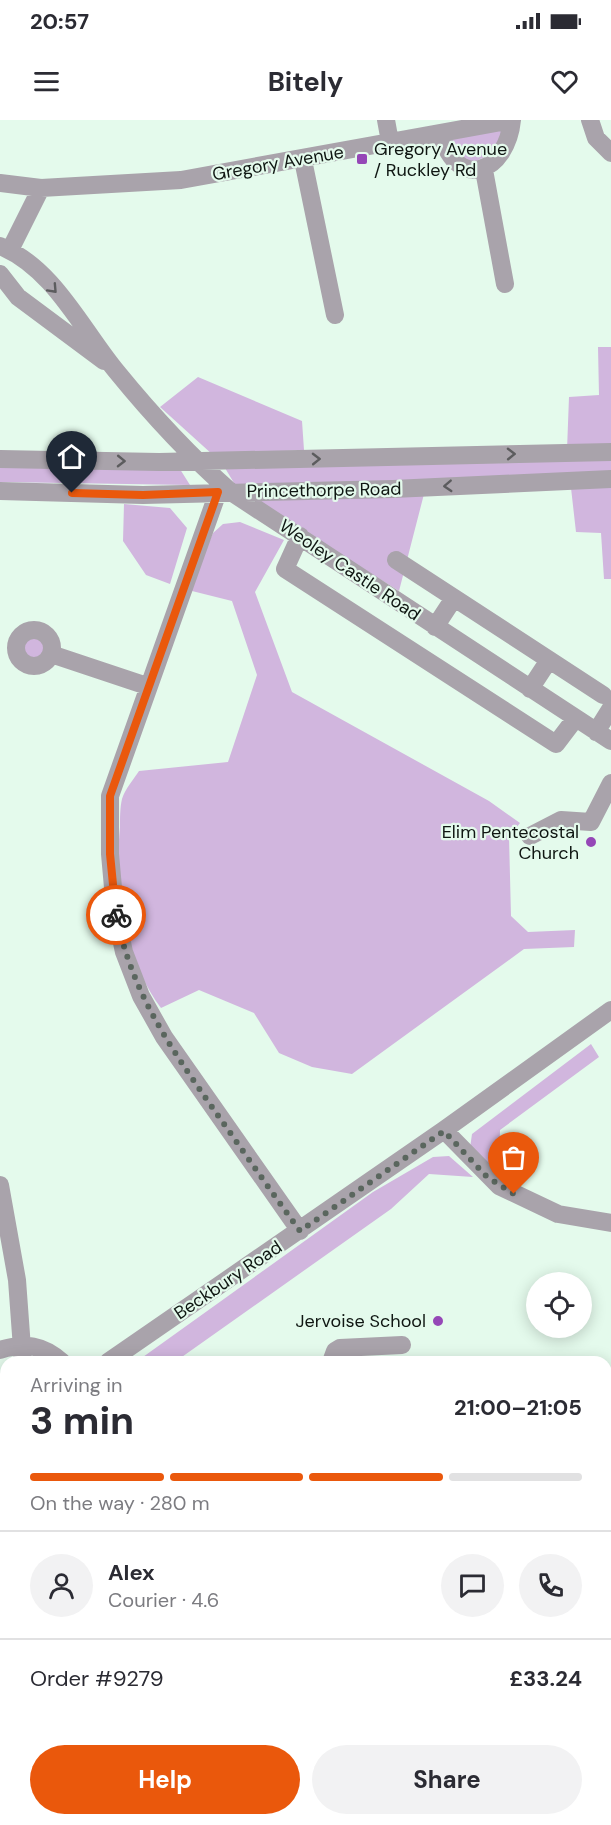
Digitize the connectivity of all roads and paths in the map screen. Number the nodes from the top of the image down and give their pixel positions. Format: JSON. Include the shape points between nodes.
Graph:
{"nodes":[{"id":1,"x":386,"y":120,"type":"edge"},
{"id":2,"x":512,"y":120,"type":"edge"},
{"id":3,"x":590,"y":120,"type":"edge"},
{"id":4,"x":441,"y":134,"type":"junction"},
{"id":5,"x":390,"y":142,"type":"junction"},
{"id":6,"x":611,"y":153,"type":"edge"},
{"id":7,"x":303,"y":160,"type":"junction"},
{"id":8,"x":484,"y":170,"type":"junction"},
{"id":9,"x":0,"y":183,"type":"edge"},
{"id":10,"x":41,"y":188,"type":"junction"},
{"id":11,"x":5,"y":248,"type":"edge"},
{"id":12,"x":0,"y":274,"type":"edge"},
{"id":13,"x":505,"y":285,"type":"dead end"},
{"id":14,"x":335,"y":315,"type":"dead end"},
{"id":15,"x":115,"y":369,"type":"junction"},
{"id":16,"x":611,"y":452,"type":"edge"},
{"id":17,"x":0,"y":459,"type":"edge"},
{"id":18,"x":196,"y":462,"type":"junction"},
{"id":19,"x":611,"y":479,"type":"edge"},
{"id":20,"x":0,"y":491,"type":"edge"},
{"id":21,"x":224,"y":492,"type":"junction"},
{"id":22,"x":300,"y":536,"type":"junction"},
{"id":23,"x":396,"y":560,"type":"dead end"},
{"id":24,"x":454,"y":598,"type":"junction"},
{"id":25,"x":435,"y":627,"type":"junction"},
{"id":26,"x":51,"y":654,"type":"dead end"},
{"id":27,"x":549,"y":660,"type":"junction"},
{"id":28,"x":147,"y":686,"type":"junction"},
{"id":29,"x":530,"y":689,"type":"junction"},
{"id":30,"x":607,"y":701,"type":"edge"},
{"id":31,"x":575,"y":719,"type":"junction"},
{"id":32,"x":604,"y":737,"type":"edge"},
{"id":33,"x":611,"y":783,"type":"edge"},
{"id":34,"x":530,"y":836,"type":"dead end"},
{"id":35,"x":611,"y":1010,"type":"edge"},
{"id":36,"x":444,"y":1131,"type":"junction"},
{"id":37,"x":0,"y":1185,"type":"edge"},
{"id":38,"x":611,"y":1223,"type":"edge"},
{"id":39,"x":300,"y":1231,"type":"junction"},
{"id":40,"x":402,"y":1345,"type":"dead end"},
{"id":41,"x":0,"y":1350,"type":"edge"},
{"id":42,"x":23,"y":1354,"type":"edge"},
{"id":43,"x":56,"y":1356,"type":"edge"},
{"id":44,"x":117,"y":1356,"type":"edge"},
{"id":45,"x":333,"y":1356,"type":"edge"}],
"edges":[{"from":1,"to":5,"type":"street"},
{"from":2,"to":4,"type":"street","name":"Gregory Avenue"},
{"from":2,"to":8,"type":"street","via":[[506,148]]},
{"from":3,"to":6,"type":"street","via":[[596,138]]},
{"from":4,"to":5,"type":"street","name":"Gregory Avenue"},
{"from":4,"to":8,"type":"street","via":[[453,159],[466,168]]},
{"from":5,"to":7,"type":"street","name":"Gregory Avenue"},
{"from":7,"to":10,"type":"street","name":"Gregory Avenue","via":[[181,180]]},
{"from":7,"to":14,"type":"street"},
{"from":8,"to":13,"type":"street"},
{"from":9,"to":10,"type":"street","name":"Gregory Avenue"},
{"from":10,"to":11,"type":"street"},
{"from":11,"to":15,"type":"street","name":"Weoley Castle Road","one_way":true,"via":[[28,263],[80,317]]},
{"from":12,"to":15,"type":"street","name":"Weoley Castle Road","via":[[18,297]]},
{"from":15,"to":18,"type":"street","name":"Weoley Castle Road"},
{"from":18,"to":16,"type":"street","name":"Princethorpe Road","one_way":true},
{"from":17,"to":18,"type":"street","name":"Princethorpe Road","one_way":true},
{"from":18,"to":21,"type":"street","name":"Weoley Castle Road"},
{"from":19,"to":21,"type":"street","name":"Princethorpe Road","one_way":true},
{"from":20,"to":21,"type":"street","name":"Princethorpe Road","via":[[143,495]]},
{"from":21,"to":22,"type":"street","name":"Weoley Castle Road"},
{"from":21,"to":28,"type":"street"},
{"from":22,"to":25,"type":"street","name":"Weoley Castle Road"},
{"from":22,"to":31,"type":"street","via":[[285,569],[556,744]]},
{"from":23,"to":24,"type":"street"},
{"from":24,"to":25,"type":"street"},
{"from":24,"to":27,"type":"street"},
{"from":25,"to":29,"type":"street","name":"Weoley Castle Road"},
{"from":26,"to":28,"type":"street"},
{"from":27,"to":29,"type":"street"},
{"from":27,"to":30,"type":"street"},
{"from":28,"to":39,"type":"street","via":[[110,796],[115,910],[124,952],[141,996],[164,1037]]},
{"from":29,"to":31,"type":"street","name":"Weoley Castle Road"},
{"from":30,"to":32,"type":"street"},
{"from":31,"to":32,"type":"street","name":"Weoley Castle Road"},
{"from":33,"to":34,"type":"street","via":[[591,822],[561,820]]},
{"from":35,"to":36,"type":"street","name":"Beckbury Road"},
{"from":36,"to":38,"type":"street","via":[[499,1186],[558,1214]]},
{"from":36,"to":39,"type":"street","name":"Beckbury Road"},
{"from":37,"to":42,"type":"street","via":[[16,1280]]},
{"from":39,"to":44,"type":"street","name":"Beckbury Road"},
{"from":40,"to":45,"type":"street","via":[[340,1348]]},
{"from":41,"to":42,"type":"street"},
{"from":42,"to":43,"type":"street","via":[[33,1345]]}]}
